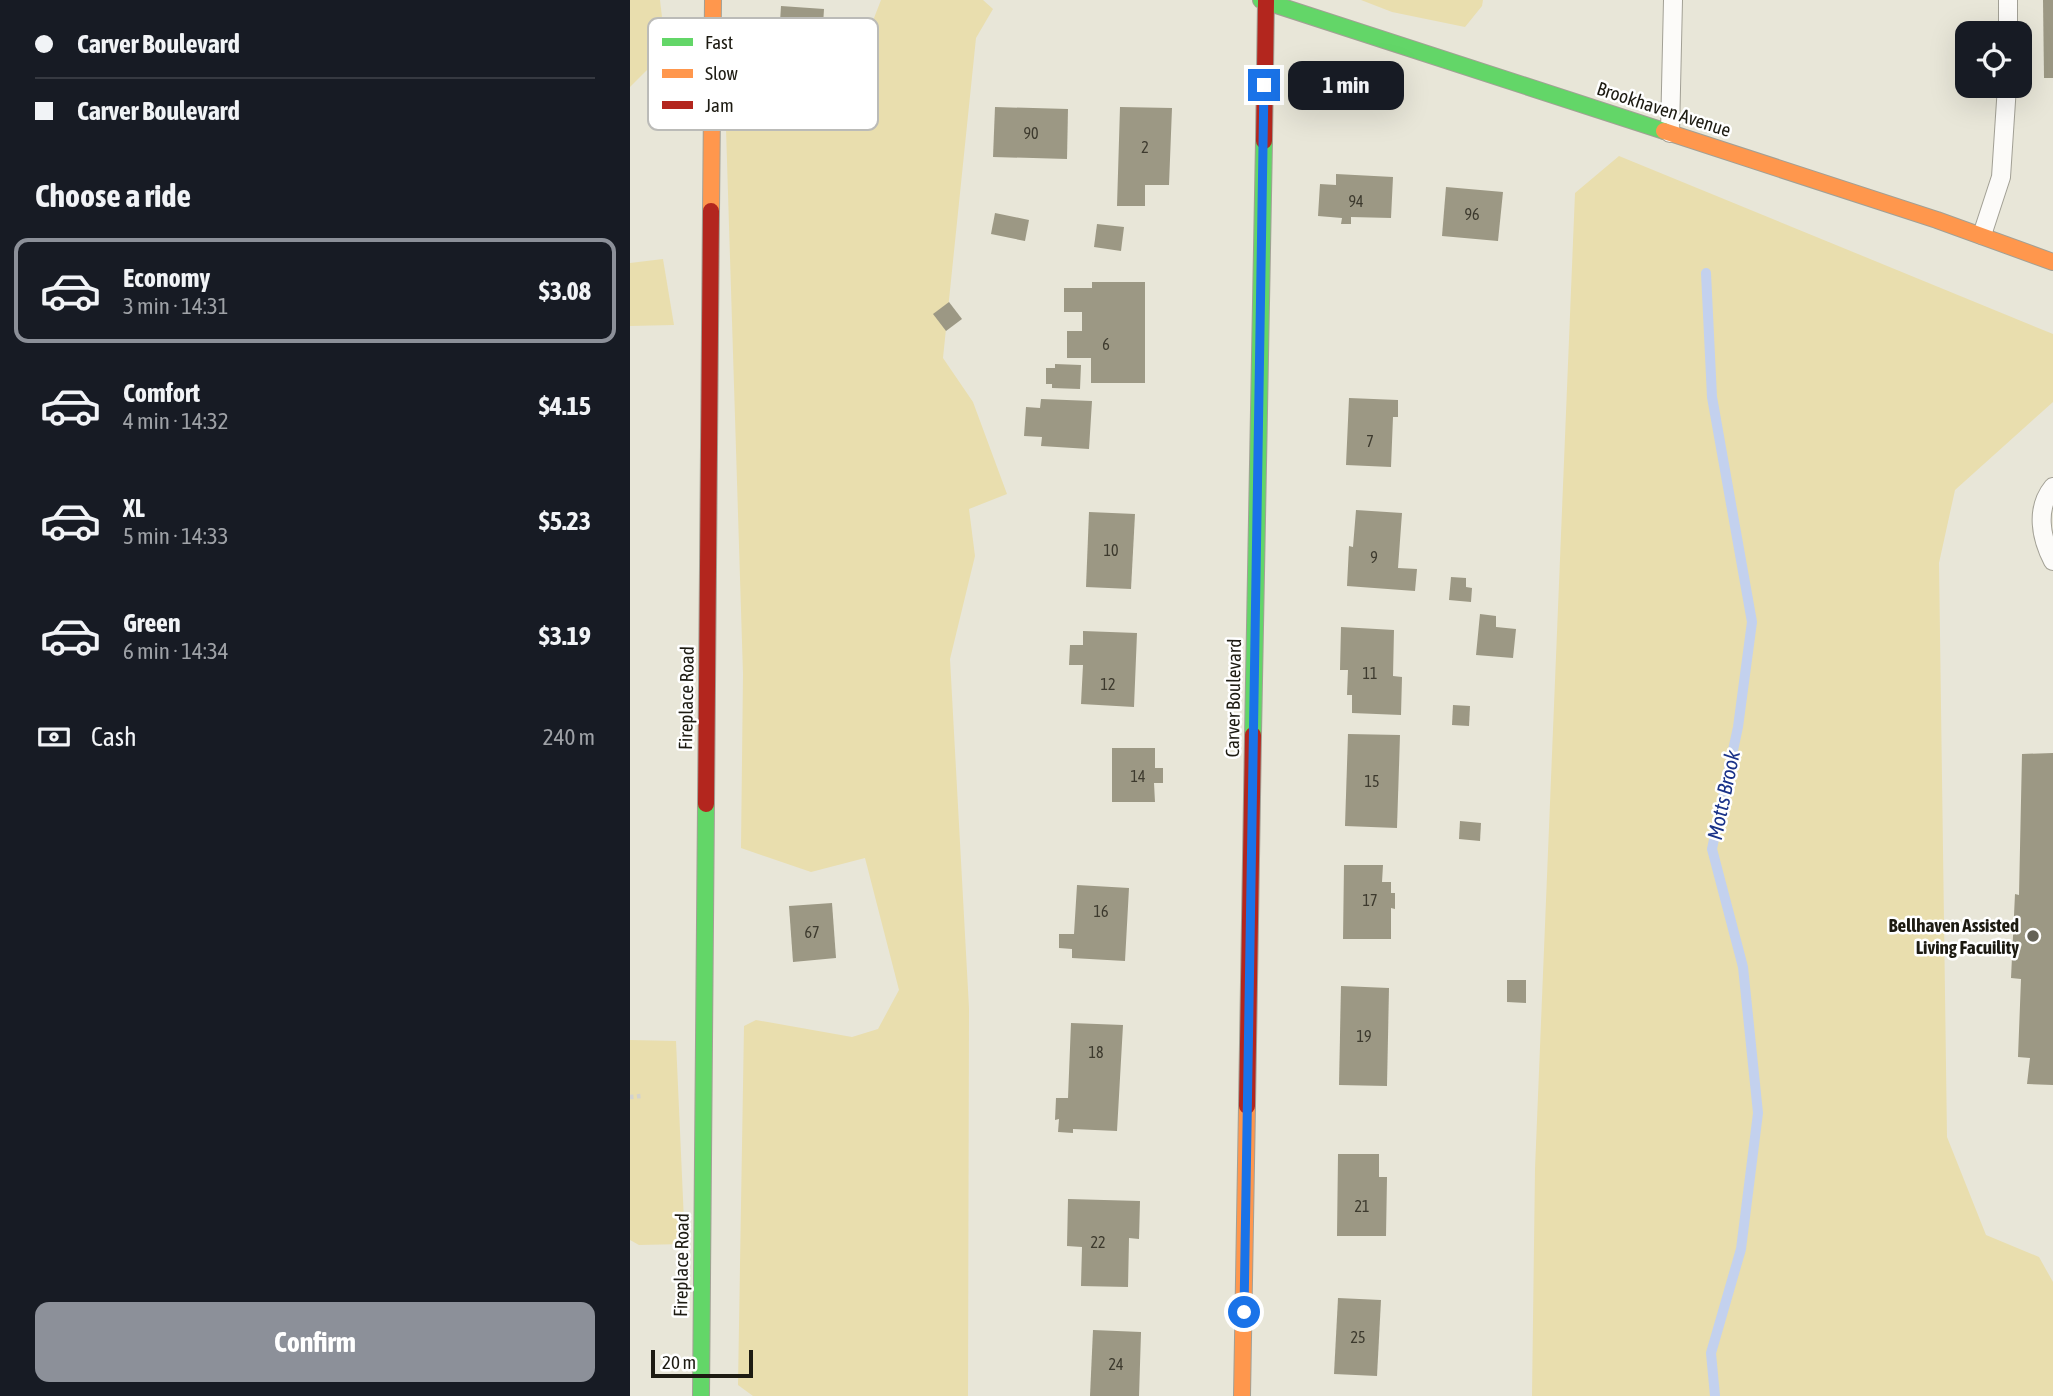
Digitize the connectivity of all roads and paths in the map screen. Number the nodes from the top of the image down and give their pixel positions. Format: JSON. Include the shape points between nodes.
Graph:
{"nodes":[{"id":1,"x":713,"y":0,"type":"edge"},
{"id":2,"x":1673,"y":0,"type":"edge"},
{"id":3,"x":2008,"y":0,"type":"edge"},
{"id":4,"x":1264,"y":1,"type":"edge"},
{"id":5,"x":713,"y":18,"type":"edge"},
{"id":6,"x":2008,"y":21,"type":"edge"},
{"id":7,"x":2006,"y":98,"type":"edge"},
{"id":8,"x":712,"y":130,"type":"edge"},
{"id":9,"x":1670,"y":133,"type":"junction"},
{"id":10,"x":1982,"y":235,"type":"junction"},
{"id":11,"x":2053,"y":262,"type":"edge"},
{"id":12,"x":2053,"y":487,"type":"edge"},
{"id":13,"x":2053,"y":561,"type":"edge"},
{"id":14,"x":640,"y":1096,"type":"dead end"},
{"id":15,"x":630,"y":1097,"type":"edge"},
{"id":16,"x":701,"y":1396,"type":"edge"},
{"id":17,"x":1242,"y":1396,"type":"edge"}],
"edges":[{"from":1,"to":5,"type":"street","name":"Fireplace Road"},
{"from":2,"to":9,"type":"lane"},
{"from":3,"to":6,"type":"lane"},
{"from":4,"to":9,"type":"street","name":"Brookhaven Avenue"},
{"from":4,"to":17,"type":"street","name":"Carver Boulevard"},
{"from":7,"to":10,"type":"lane","via":[[2001,177]]},
{"from":8,"to":16,"type":"street","name":"Fireplace Road"},
{"from":9,"to":10,"type":"street","name":"Brookhaven Avenue"},
{"from":10,"to":11,"type":"street","name":"Brookhaven Avenue"},
{"from":12,"to":13,"type":"lane","via":[[2046,496],[2040,526]]},
{"from":14,"to":15,"type":"path"}]}
